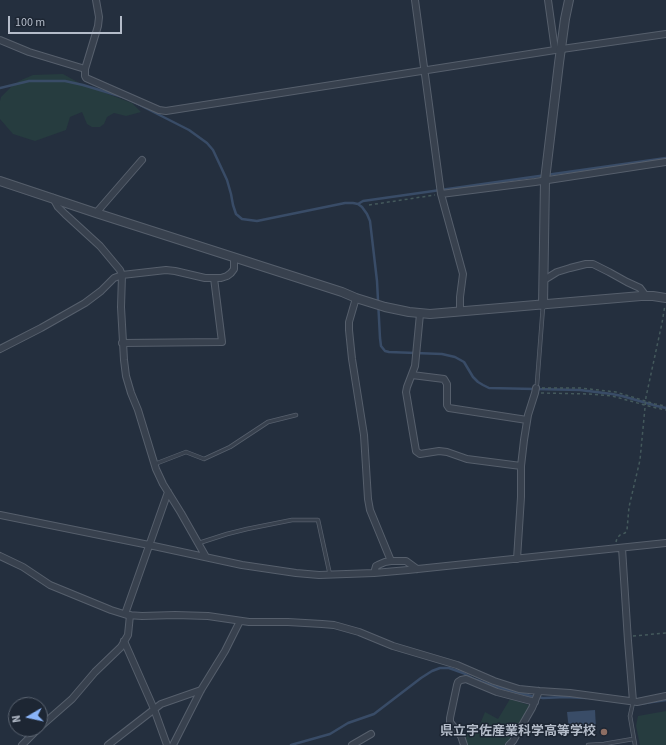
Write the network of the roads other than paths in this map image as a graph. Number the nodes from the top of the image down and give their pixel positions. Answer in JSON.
{"nodes":[{"id":1,"x":96,"y":0,"type":"edge"},
{"id":2,"x":415,"y":0,"type":"edge"},
{"id":3,"x":548,"y":0,"type":"edge"},
{"id":4,"x":569,"y":0,"type":"edge"},
{"id":5,"x":666,"y":34,"type":"edge"},
{"id":6,"x":0,"y":40,"type":"edge"},
{"id":7,"x":558,"y":50,"type":"junction"},
{"id":8,"x":85,"y":69,"type":"junction"},
{"id":9,"x":424,"y":71,"type":"junction"},
{"id":10,"x":142,"y":160,"type":"dead end"},
{"id":11,"x":666,"y":162,"type":"edge"},
{"id":12,"x":545,"y":180,"type":"junction"},
{"id":13,"x":0,"y":181,"type":"edge"},
{"id":14,"x":441,"y":194,"type":"junction"},
{"id":15,"x":53,"y":198,"type":"junction"},
{"id":16,"x":96,"y":213,"type":"junction"},
{"id":17,"x":234,"y":257,"type":"junction"},
{"id":18,"x":122,"y":275,"type":"junction"},
{"id":19,"x":214,"y":278,"type":"junction"},
{"id":20,"x":544,"y":280,"type":"junction"},
{"id":21,"x":646,"y":296,"type":"junction"},
{"id":22,"x":356,"y":298,"type":"junction"},
{"id":23,"x":666,"y":298,"type":"edge"},
{"id":24,"x":543,"y":305,"type":"junction"},
{"id":25,"x":460,"y":312,"type":"junction"},
{"id":26,"x":420,"y":314,"type":"junction"},
{"id":27,"x":122,"y":343,"type":"junction"},
{"id":28,"x":0,"y":349,"type":"edge"},
{"id":29,"x":412,"y":376,"type":"junction"},
{"id":30,"x":536,"y":388,"type":"joint"},
{"id":31,"x":296,"y":414,"type":"dead end"},
{"id":32,"x":527,"y":420,"type":"junction"},
{"id":33,"x":155,"y":464,"type":"junction"},
{"id":34,"x":521,"y":466,"type":"junction"},
{"id":35,"x":168,"y":492,"type":"junction"},
{"id":36,"x":0,"y":515,"type":"edge"},
{"id":37,"x":199,"y":543,"type":"junction"},
{"id":38,"x":666,"y":543,"type":"edge"},
{"id":39,"x":149,"y":545,"type":"junction"},
{"id":40,"x":619,"y":548,"type":"junction"},
{"id":41,"x":0,"y":556,"type":"edge"},
{"id":42,"x":206,"y":557,"type":"junction"},
{"id":43,"x":517,"y":559,"type":"junction"},
{"id":44,"x":391,"y":561,"type":"junction"},
{"id":45,"x":417,"y":569,"type":"junction"},
{"id":46,"x":374,"y":573,"type":"junction"},
{"id":47,"x":330,"y":575,"type":"junction"},
{"id":48,"x":127,"y":614,"type":"junction"},
{"id":49,"x":240,"y":621,"type":"junction"},
{"id":50,"x":124,"y":641,"type":"junction"},
{"id":51,"x":201,"y":690,"type":"junction"},
{"id":52,"x":539,"y":691,"type":"junction"},
{"id":53,"x":666,"y":696,"type":"edge"},
{"id":54,"x":633,"y":701,"type":"junction"},
{"id":55,"x":535,"y":702,"type":"junction"},
{"id":56,"x":154,"y":709,"type":"junction"},
{"id":57,"x":48,"y":720,"type":"edge"},
{"id":58,"x":371,"y":734,"type":"dead end"},
{"id":59,"x":30,"y":737,"type":"edge"},
{"id":60,"x":633,"y":739,"type":"junction"},
{"id":61,"x":22,"y":745,"type":"edge"},
{"id":62,"x":108,"y":745,"type":"edge"},
{"id":63,"x":167,"y":745,"type":"edge"},
{"id":64,"x":173,"y":745,"type":"edge"},
{"id":65,"x":352,"y":745,"type":"edge"},
{"id":66,"x":464,"y":745,"type":"edge"},
{"id":67,"x":509,"y":745,"type":"edge"},
{"id":68,"x":588,"y":745,"type":"edge"},
{"id":69,"x":634,"y":745,"type":"edge"}],
"edges":[{"from":1,"to":8,"type":"street"},
{"from":2,"to":9,"type":"street"},
{"from":3,"to":7,"type":"street"},
{"from":4,"to":7,"type":"street"},
{"from":5,"to":7,"type":"street"},
{"from":6,"to":8,"type":"street"},
{"from":7,"to":9,"type":"street"},
{"from":7,"to":12,"type":"street"},
{"from":8,"to":9,"type":"street"},
{"from":9,"to":14,"type":"street"},
{"from":10,"to":16,"type":"street"},
{"from":11,"to":12,"type":"street"},
{"from":12,"to":14,"type":"street"},
{"from":12,"to":20,"type":"street"},
{"from":13,"to":15,"type":"street"},
{"from":14,"to":25,"type":"street"},
{"from":15,"to":16,"type":"street"},
{"from":15,"to":18,"type":"street"},
{"from":16,"to":17,"type":"street"},
{"from":17,"to":19,"type":"street"},
{"from":17,"to":22,"type":"street"},
{"from":18,"to":19,"type":"street"},
{"from":18,"to":27,"type":"street"},
{"from":18,"to":28,"type":"street"},
{"from":19,"to":27,"type":"street"},
{"from":20,"to":21,"type":"street"},
{"from":20,"to":24,"type":"street"},
{"from":21,"to":23,"type":"street"},
{"from":21,"to":24,"type":"street"},
{"from":22,"to":26,"type":"street"},
{"from":22,"to":44,"type":"street"},
{"from":24,"to":25,"type":"street"},
{"from":24,"to":30,"type":"lane"},
{"from":25,"to":26,"type":"street"},
{"from":26,"to":29,"type":"street"},
{"from":27,"to":33,"type":"street"},
{"from":29,"to":32,"type":"street"},
{"from":29,"to":34,"type":"street"},
{"from":30,"to":32,"type":"street"},
{"from":31,"to":33,"type":"lane"},
{"from":32,"to":34,"type":"street"},
{"from":33,"to":35,"type":"street"},
{"from":34,"to":43,"type":"street"},
{"from":35,"to":37,"type":"street"},
{"from":35,"to":39,"type":"street"},
{"from":36,"to":39,"type":"street"},
{"from":37,"to":42,"type":"street"},
{"from":37,"to":47,"type":"lane"},
{"from":38,"to":40,"type":"street"},
{"from":39,"to":42,"type":"street"},
{"from":39,"to":48,"type":"street"},
{"from":40,"to":43,"type":"street"},
{"from":40,"to":54,"type":"street"},
{"from":41,"to":48,"type":"street"},
{"from":42,"to":47,"type":"street"},
{"from":43,"to":45,"type":"street"},
{"from":44,"to":45,"type":"street"},
{"from":44,"to":46,"type":"street"},
{"from":45,"to":46,"type":"street"},
{"from":46,"to":47,"type":"street"},
{"from":48,"to":49,"type":"street"},
{"from":48,"to":50,"type":"street"},
{"from":49,"to":51,"type":"street"},
{"from":49,"to":52,"type":"street"},
{"from":50,"to":56,"type":"street"},
{"from":50,"to":57,"type":"street"},
{"from":51,"to":56,"type":"street"},
{"from":51,"to":64,"type":"street"},
{"from":52,"to":54,"type":"street"},
{"from":52,"to":55,"type":"street"},
{"from":53,"to":54,"type":"street"},
{"from":54,"to":60,"type":"lane"},
{"from":55,"to":66,"type":"street"},
{"from":55,"to":67,"type":"street"},
{"from":56,"to":62,"type":"street"},
{"from":56,"to":63,"type":"street"},
{"from":58,"to":65,"type":"street"},
{"from":59,"to":61,"type":"street"},
{"from":60,"to":68,"type":"lane"},
{"from":60,"to":69,"type":"lane"}]}
